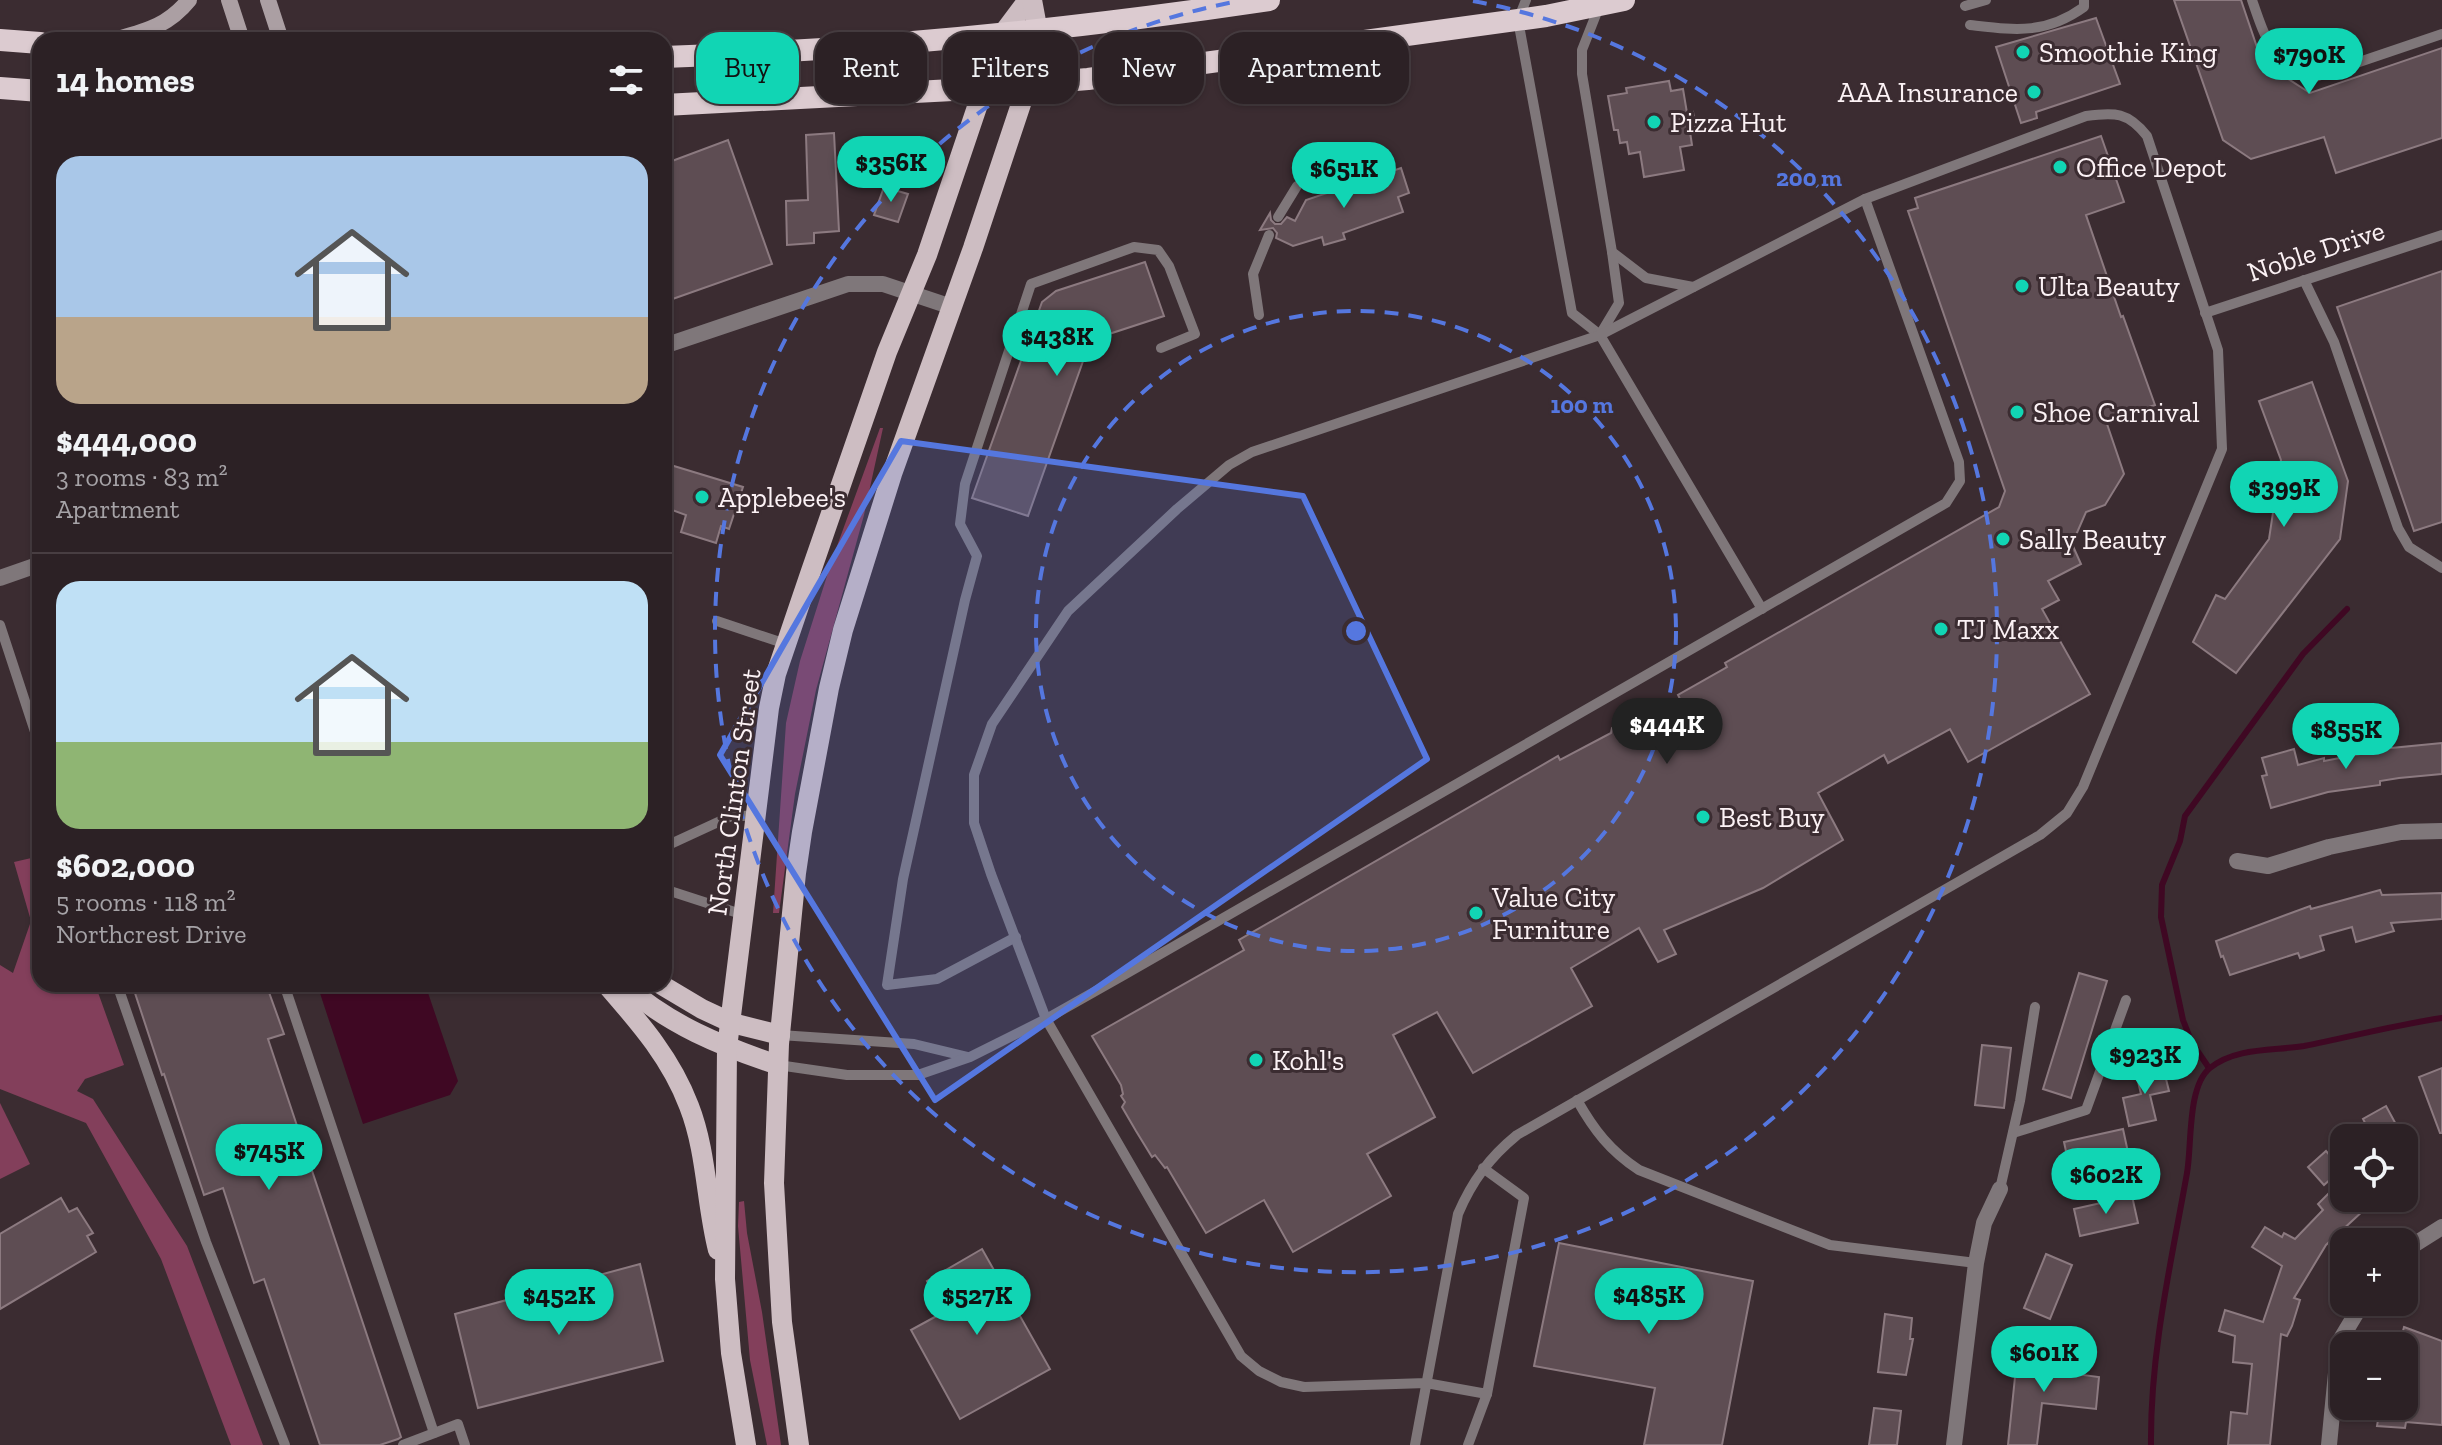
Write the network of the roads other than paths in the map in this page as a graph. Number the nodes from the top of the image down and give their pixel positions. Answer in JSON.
{"nodes":[{"id":1,"x":189,"y":0,"type":"edge"},
{"id":2,"x":229,"y":0,"type":"edge"},
{"id":3,"x":268,"y":0,"type":"edge"},
{"id":4,"x":1030,"y":0,"type":"edge"},
{"id":5,"x":1264,"y":0,"type":"edge"},
{"id":6,"x":1624,"y":0,"type":"edge"},
{"id":7,"x":1986,"y":0,"type":"edge"},
{"id":8,"x":2084,"y":0,"type":"edge"},
{"id":9,"x":2252,"y":0,"type":"edge"},
{"id":10,"x":1600,"y":5,"type":"junction"},
{"id":11,"x":1965,"y":6,"type":"dead end"},
{"id":12,"x":1522,"y":10,"type":"edge"},
{"id":13,"x":1970,"y":25,"type":"dead end"},
{"id":14,"x":142,"y":32,"type":"edge"},
{"id":15,"x":239,"y":32,"type":"edge"},
{"id":16,"x":278,"y":32,"type":"edge"},
{"id":17,"x":1004,"y":32,"type":"edge"},
{"id":18,"x":1038,"y":32,"type":"joint"},
{"id":19,"x":2442,"y":34,"type":"edge"},
{"id":20,"x":0,"y":40,"type":"edge"},
{"id":21,"x":943,"y":41,"type":"edge"},
{"id":22,"x":32,"y":42,"type":"edge"},
{"id":23,"x":672,"y":57,"type":"edge"},
{"id":24,"x":1078,"y":80,"type":"edge"},
{"id":25,"x":0,"y":88,"type":"edge"},
{"id":26,"x":32,"y":90,"type":"edge"},
{"id":27,"x":943,"y":90,"type":"edge"},
{"id":28,"x":978,"y":104,"type":"edge"},
{"id":29,"x":1021,"y":104,"type":"edge"},
{"id":30,"x":672,"y":105,"type":"edge"},
{"id":31,"x":1297,"y":186,"type":"dead end"},
{"id":32,"x":1865,"y":199,"type":"junction"},
{"id":33,"x":1278,"y":217,"type":"dead end"},
{"id":34,"x":1269,"y":235,"type":"dead end"},
{"id":35,"x":2442,"y":235,"type":"edge"},
{"id":36,"x":1612,"y":252,"type":"junction"},
{"id":37,"x":2304,"y":280,"type":"junction"},
{"id":38,"x":1693,"y":287,"type":"junction"},
{"id":39,"x":913,"y":294,"type":"junction"},
{"id":40,"x":952,"y":307,"type":"junction"},
{"id":41,"x":2205,"y":313,"type":"junction"},
{"id":42,"x":1259,"y":315,"type":"dead end"},
{"id":43,"x":1600,"y":335,"type":"junction"},
{"id":44,"x":672,"y":343,"type":"edge"},
{"id":45,"x":1161,"y":348,"type":"dead end"},
{"id":46,"x":32,"y":567,"type":"edge"},
{"id":47,"x":2442,"y":568,"type":"edge"},
{"id":48,"x":0,"y":578,"type":"edge"},
{"id":49,"x":1762,"y":609,"type":"junction"},
{"id":50,"x":717,"y":621,"type":"dead end"},
{"id":51,"x":0,"y":625,"type":"edge"},
{"id":52,"x":786,"y":644,"type":"junction"},
{"id":53,"x":32,"y":723,"type":"edge"},
{"id":54,"x":756,"y":815,"type":"junction"},
{"id":55,"x":2442,"y":831,"type":"edge"},
{"id":56,"x":672,"y":843,"type":"edge"},
{"id":57,"x":2237,"y":861,"type":"dead end"},
{"id":58,"x":672,"y":891,"type":"edge"},
{"id":59,"x":744,"y":915,"type":"junction"},
{"id":60,"x":1016,"y":937,"type":"junction"},
{"id":61,"x":672,"y":991,"type":"edge"},
{"id":62,"x":120,"y":992,"type":"edge"},
{"id":63,"x":287,"y":992,"type":"edge"},
{"id":64,"x":613,"y":992,"type":"edge"},
{"id":65,"x":632,"y":992,"type":"edge"},
{"id":66,"x":2126,"y":1000,"type":"dead end"},
{"id":67,"x":2035,"y":1007,"type":"dead end"},
{"id":68,"x":1046,"y":1019,"type":"junction"},
{"id":69,"x":732,"y":1023,"type":"junction"},
{"id":70,"x":780,"y":1035,"type":"junction"},
{"id":71,"x":727,"y":1048,"type":"junction"},
{"id":72,"x":970,"y":1057,"type":"junction"},
{"id":73,"x":778,"y":1065,"type":"junction"},
{"id":74,"x":1577,"y":1100,"type":"junction"},
{"id":75,"x":2013,"y":1133,"type":"junction"},
{"id":76,"x":1483,"y":1168,"type":"junction"},
{"id":77,"x":2000,"y":1189,"type":"joint"},
{"id":78,"x":2442,"y":1227,"type":"edge"},
{"id":79,"x":2418,"y":1242,"type":"edge"},
{"id":80,"x":1976,"y":1263,"type":"junction"},
{"id":81,"x":725,"y":1279,"type":"junction"},
{"id":82,"x":2355,"y":1316,"type":"edge"},
{"id":83,"x":1426,"y":1383,"type":"junction"},
{"id":84,"x":1487,"y":1394,"type":"junction"},
{"id":85,"x":434,"y":1433,"type":"junction"},
{"id":86,"x":285,"y":1445,"type":"edge"},
{"id":87,"x":403,"y":1445,"type":"edge"},
{"id":88,"x":465,"y":1445,"type":"edge"},
{"id":89,"x":746,"y":1445,"type":"edge"},
{"id":90,"x":799,"y":1445,"type":"edge"},
{"id":91,"x":1415,"y":1445,"type":"edge"},
{"id":92,"x":1468,"y":1445,"type":"edge"},
{"id":93,"x":1954,"y":1445,"type":"edge"},
{"id":94,"x":2329,"y":1445,"type":"edge"}],
"edges":[{"from":1,"to":14,"type":"main road"},
{"from":2,"to":15,"type":"main road"},
{"from":3,"to":16,"type":"main road"},
{"from":4,"to":17,"type":"main road","name":"North Clinton Street"},
{"from":4,"to":18,"type":"main road","name":"North Clinton Street"},
{"from":5,"to":18,"type":"highway"},
{"from":6,"to":10,"type":"highway"},
{"from":7,"to":11,"type":"lane"},
{"from":8,"to":13,"type":"lane"},
{"from":9,"to":19,"type":"lane"},
{"from":10,"to":12,"type":"highway"},
{"from":10,"to":36,"type":"lane"},
{"from":12,"to":24,"type":"highway"},
{"from":12,"to":43,"type":"lane"},
{"from":20,"to":22,"type":"highway"},
{"from":21,"to":23,"type":"highway"},
{"from":25,"to":26,"type":"highway"},
{"from":27,"to":30,"type":"highway"},
{"from":28,"to":39,"type":"main road","name":"North Clinton Street"},
{"from":29,"to":40,"type":"main road","name":"North Clinton Street"},
{"from":31,"to":33,"type":"lane"},
{"from":32,"to":38,"type":"lane"},
{"from":32,"to":41,"type":"lane"},
{"from":32,"to":49,"type":"lane"},
{"from":34,"to":42,"type":"lane"},
{"from":35,"to":37,"type":"lane","name":"Noble Drive"},
{"from":36,"to":38,"type":"lane"},
{"from":36,"to":43,"type":"lane"},
{"from":37,"to":41,"type":"lane","name":"Noble Drive"},
{"from":37,"to":47,"type":"lane"},
{"from":38,"to":43,"type":"lane"},
{"from":39,"to":40,"type":"street"},
{"from":39,"to":44,"type":"street"},
{"from":39,"to":52,"type":"main road","name":"North Clinton Street"},
{"from":40,"to":70,"type":"main road","name":"North Clinton Street"},
{"from":41,"to":74,"type":"lane"},
{"from":43,"to":49,"type":"lane"},
{"from":43,"to":60,"type":"lane"},
{"from":45,"to":60,"type":"lane"},
{"from":46,"to":48,"type":"street"},
{"from":49,"to":68,"type":"lane"},
{"from":50,"to":52,"type":"lane"},
{"from":51,"to":53,"type":"lane"},
{"from":52,"to":54,"type":"main road","name":"North Clinton Street"},
{"from":54,"to":56,"type":"lane"},
{"from":54,"to":59,"type":"main road","name":"North Clinton Street"},
{"from":55,"to":57,"type":"street"},
{"from":58,"to":59,"type":"lane"},
{"from":59,"to":69,"type":"main road","name":"North Clinton Street"},
{"from":60,"to":68,"type":"lane"},
{"from":61,"to":69,"type":"main road"},
{"from":62,"to":86,"type":"lane"},
{"from":63,"to":85,"type":"lane"},
{"from":64,"to":81,"type":"main road"},
{"from":65,"to":71,"type":"main road"},
{"from":66,"to":75,"type":"lane"},
{"from":67,"to":75,"type":"lane"},
{"from":68,"to":72,"type":"lane"},
{"from":68,"to":83,"type":"lane"},
{"from":69,"to":70,"type":"main road"},
{"from":69,"to":71,"type":"main road","name":"North Clinton Street"},
{"from":70,"to":72,"type":"lane"},
{"from":70,"to":73,"type":"main road","name":"North Clinton Street"},
{"from":71,"to":73,"type":"main road"},
{"from":71,"to":81,"type":"main road","name":"North Clinton Street"},
{"from":72,"to":73,"type":"lane"},
{"from":73,"to":90,"type":"main road","name":"North Clinton Street"},
{"from":74,"to":76,"type":"lane"},
{"from":74,"to":80,"type":"lane"},
{"from":75,"to":77,"type":"lane"},
{"from":76,"to":83,"type":"lane"},
{"from":76,"to":84,"type":"lane"},
{"from":77,"to":80,"type":"street"},
{"from":78,"to":79,"type":"street"},
{"from":80,"to":93,"type":"street"},
{"from":81,"to":89,"type":"main road","name":"North Clinton Street"},
{"from":82,"to":94,"type":"street"},
{"from":83,"to":84,"type":"lane"},
{"from":83,"to":91,"type":"lane"},
{"from":84,"to":92,"type":"lane"},
{"from":85,"to":87,"type":"lane"},
{"from":85,"to":88,"type":"lane"}]}
